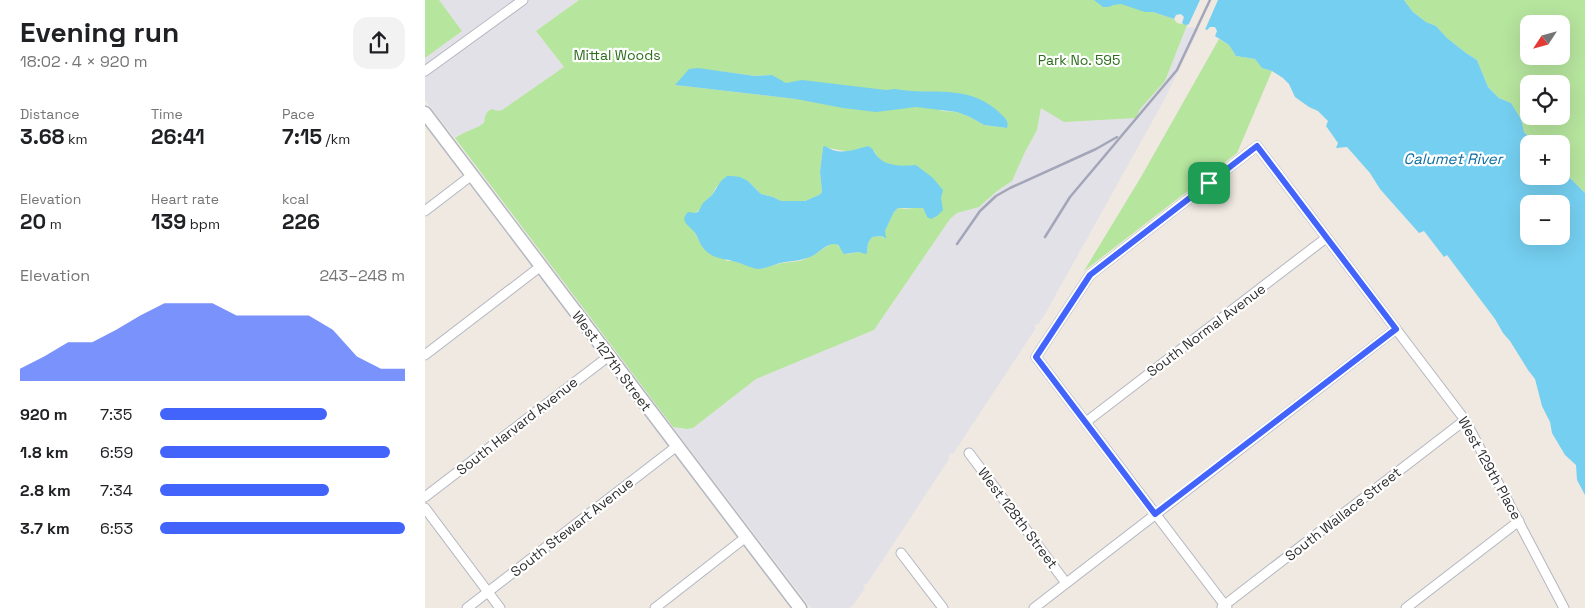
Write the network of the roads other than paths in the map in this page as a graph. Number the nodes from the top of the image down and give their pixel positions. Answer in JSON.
{"nodes":[{"id":1,"x":523,"y":0,"type":"edge"},
{"id":2,"x":425,"y":71,"type":"edge"},
{"id":3,"x":425,"y":113,"type":"edge"},
{"id":4,"x":472,"y":175,"type":"junction"},
{"id":5,"x":425,"y":211,"type":"edge"},
{"id":6,"x":1327,"y":238,"type":"junction"},
{"id":7,"x":541,"y":266,"type":"junction"},
{"id":8,"x":1396,"y":329,"type":"junction"},
{"id":9,"x":425,"y":355,"type":"edge"},
{"id":10,"x":609,"y":356,"type":"junction"},
{"id":11,"x":1465,"y":420,"type":"junction"},
{"id":12,"x":1086,"y":422,"type":"junction"},
{"id":13,"x":677,"y":446,"type":"junction"},
{"id":14,"x":969,"y":453,"type":"dead end"},
{"id":15,"x":425,"y":497,"type":"edge"},
{"id":16,"x":425,"y":508,"type":"edge"},
{"id":17,"x":1155,"y":514,"type":"junction"},
{"id":18,"x":1519,"y":522,"type":"junction"},
{"id":19,"x":746,"y":537,"type":"junction"},
{"id":20,"x":901,"y":553,"type":"dead end"},
{"id":21,"x":1066,"y":583,"type":"junction"},
{"id":22,"x":488,"y":592,"type":"junction"},
{"id":23,"x":1224,"y":607,"type":"edge"},
{"id":24,"x":467,"y":608,"type":"edge"},
{"id":25,"x":500,"y":608,"type":"edge"},
{"id":26,"x":655,"y":608,"type":"edge"},
{"id":27,"x":800,"y":608,"type":"edge"},
{"id":28,"x":943,"y":608,"type":"edge"},
{"id":29,"x":1034,"y":608,"type":"edge"},
{"id":30,"x":1406,"y":608,"type":"edge"},
{"id":31,"x":1564,"y":608,"type":"edge"}],
"edges":[{"from":1,"to":2,"type":"street"},
{"from":3,"to":4,"type":"main road","name":"West 127th Street"},
{"from":4,"to":5,"type":"street"},
{"from":4,"to":7,"type":"main road","name":"West 127th Street"},
{"from":6,"to":8,"type":"street","name":"West 129th Place"},
{"from":6,"to":12,"type":"street","name":"South Normal Avenue"},
{"from":6,"to":12,"type":"street","name":"West 129th Place"},
{"from":7,"to":9,"type":"street"},
{"from":7,"to":10,"type":"main road","name":"West 127th Street"},
{"from":8,"to":11,"type":"street","name":"West 129th Place"},
{"from":8,"to":17,"type":"street"},
{"from":10,"to":13,"type":"main road","name":"West 127th Street"},
{"from":10,"to":15,"type":"street","name":"South Harvard Avenue"},
{"from":11,"to":18,"type":"street","name":"West 129th Place"},
{"from":11,"to":23,"type":"street","name":"South Wallace Street"},
{"from":12,"to":17,"type":"street"},
{"from":13,"to":19,"type":"main road","name":"West 127th Street"},
{"from":13,"to":22,"type":"street","name":"South Stewart Avenue"},
{"from":14,"to":21,"type":"street","name":"West 128th Street"},
{"from":16,"to":22,"type":"street"},
{"from":17,"to":21,"type":"street"},
{"from":17,"to":23,"type":"street"},
{"from":18,"to":30,"type":"street"},
{"from":18,"to":31,"type":"street","name":"West 129th Place"},
{"from":19,"to":26,"type":"street"},
{"from":19,"to":27,"type":"main road","name":"West 127th Street"},
{"from":20,"to":28,"type":"street"},
{"from":21,"to":29,"type":"street"},
{"from":22,"to":24,"type":"street","name":"South Stewart Avenue"},
{"from":22,"to":25,"type":"street"}]}
